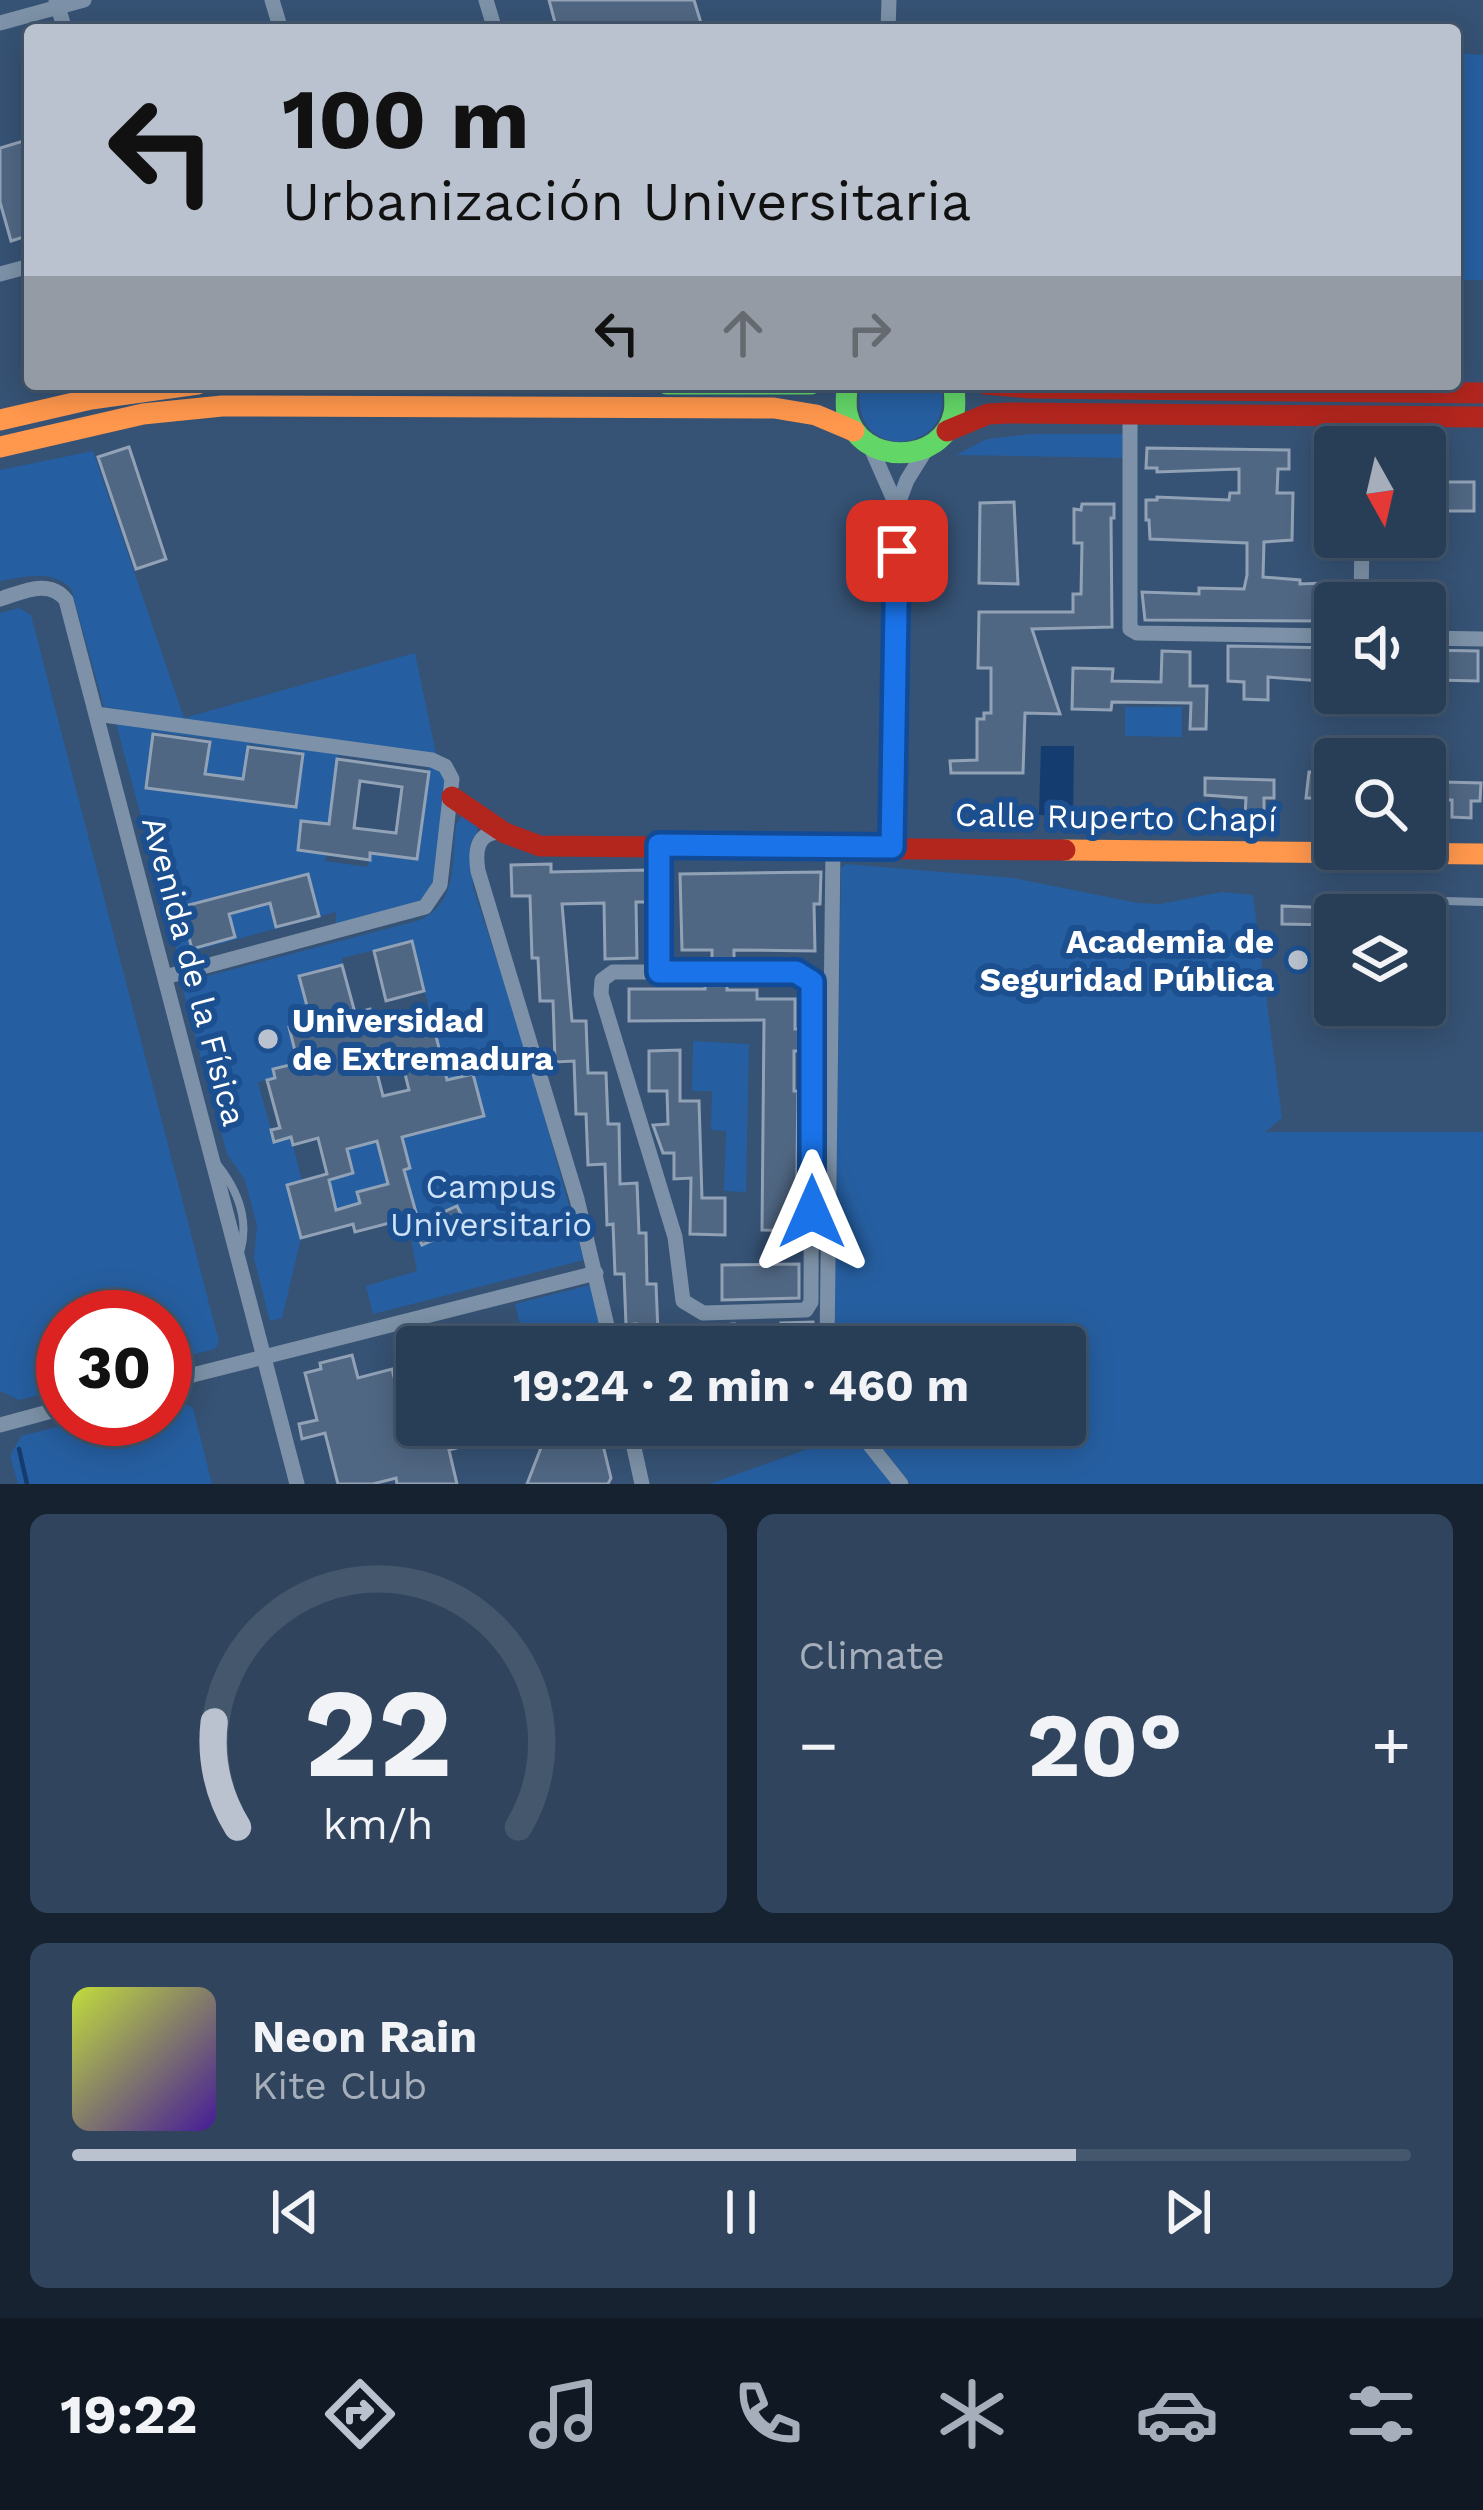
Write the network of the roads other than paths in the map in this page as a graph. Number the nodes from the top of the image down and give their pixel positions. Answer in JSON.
{"nodes":[{"id":1,"x":85,"y":0,"type":"edge"},
{"id":2,"x":57,"y":3,"type":"edge"},
{"id":3,"x":0,"y":23,"type":"edge"},
{"id":4,"x":155,"y":390,"type":"edge"},
{"id":5,"x":847,"y":390,"type":"edge"},
{"id":6,"x":954,"y":390,"type":"edge"},
{"id":7,"x":1211,"y":390,"type":"edge"},
{"id":8,"x":1483,"y":393,"type":"edge"},
{"id":9,"x":1130,"y":414,"type":"junction"},
{"id":10,"x":1364,"y":416,"type":"junction"},
{"id":11,"x":1483,"y":417,"type":"edge"},
{"id":12,"x":0,"y":420,"type":"edge"},
{"id":13,"x":1364,"y":426,"type":"edge"},
{"id":14,"x":947,"y":431,"type":"junction"},
{"id":15,"x":862,"y":438,"type":"junction"},
{"id":16,"x":0,"y":447,"type":"edge"},
{"id":17,"x":928,"y":448,"type":"junction"},
{"id":18,"x":897,"y":508,"type":"junction"},
{"id":19,"x":0,"y":599,"type":"edge"},
{"id":20,"x":1314,"y":636,"type":"edge"},
{"id":21,"x":1446,"y":638,"type":"edge"},
{"id":22,"x":1483,"y":639,"type":"edge"},
{"id":23,"x":96,"y":714,"type":"junction"},
{"id":24,"x":452,"y":797,"type":"junction"},
{"id":25,"x":499,"y":832,"type":"junction"},
{"id":26,"x":659,"y":845,"type":"junction"},
{"id":27,"x":832,"y":847,"type":"junction"},
{"id":28,"x":892,"y":847,"type":"junction"},
{"id":29,"x":1483,"y":854,"type":"edge"},
{"id":30,"x":1446,"y":901,"type":"edge"},
{"id":31,"x":1483,"y":902,"type":"edge"},
{"id":32,"x":659,"y":972,"type":"junction"},
{"id":33,"x":165,"y":976,"type":"junction"},
{"id":34,"x":596,"y":1273,"type":"junction"},
{"id":35,"x":607,"y":1326,"type":"edge"},
{"id":36,"x":827,"y":1326,"type":"edge"},
{"id":37,"x":264,"y":1356,"type":"junction"},
{"id":38,"x":192,"y":1375,"type":"edge"},
{"id":39,"x":36,"y":1415,"type":"edge"},
{"id":40,"x":0,"y":1425,"type":"edge"},
{"id":41,"x":634,"y":1446,"type":"edge"},
{"id":42,"x":870,"y":1446,"type":"edge"},
{"id":43,"x":297,"y":1484,"type":"edge"},
{"id":44,"x":642,"y":1484,"type":"edge"},
{"id":45,"x":901,"y":1484,"type":"edge"}],
"edges":[{"from":1,"to":2,"type":"street"},
{"from":2,"to":3,"type":"street"},
{"from":4,"to":12,"type":"main road"},
{"from":5,"to":15,"type":"main road"},
{"from":6,"to":14,"type":"main road"},
{"from":7,"to":8,"type":"main road"},
{"from":9,"to":10,"type":"main road"},
{"from":9,"to":14,"type":"main road"},
{"from":9,"to":20,"type":"street"},
{"from":10,"to":11,"type":"main road"},
{"from":10,"to":13,"type":"street"},
{"from":14,"to":17,"type":"main road"},
{"from":15,"to":16,"type":"main road"},
{"from":15,"to":17,"type":"main road"},
{"from":15,"to":18,"type":"street"},
{"from":17,"to":18,"type":"street"},
{"from":18,"to":28,"type":"street"},
{"from":19,"to":23,"type":"street","name":"Avenida de la Física"},
{"from":21,"to":22,"type":"street"},
{"from":23,"to":24,"type":"street"},
{"from":23,"to":33,"type":"street","name":"Avenida de la Física"},
{"from":24,"to":25,"type":"main road"},
{"from":24,"to":33,"type":"street"},
{"from":25,"to":26,"type":"main road","name":"Calle Ruperto Chapí"},
{"from":25,"to":34,"type":"street"},
{"from":26,"to":27,"type":"main road","name":"Calle Ruperto Chapí"},
{"from":26,"to":32,"type":"street"},
{"from":27,"to":28,"type":"main road","name":"Calle Ruperto Chapí"},
{"from":27,"to":36,"type":"street"},
{"from":28,"to":29,"type":"main road","name":"Calle Ruperto Chapí"},
{"from":30,"to":31,"type":"lane"},
{"from":32,"to":32,"type":"street"},
{"from":33,"to":37,"type":"street","name":"Avenida de la Física"},
{"from":34,"to":35,"type":"street"},
{"from":34,"to":37,"type":"street"},
{"from":37,"to":38,"type":"street"},
{"from":37,"to":43,"type":"street","name":"Avenida de la Física"},
{"from":39,"to":40,"type":"street"},
{"from":41,"to":44,"type":"street"},
{"from":42,"to":45,"type":"street"}]}
